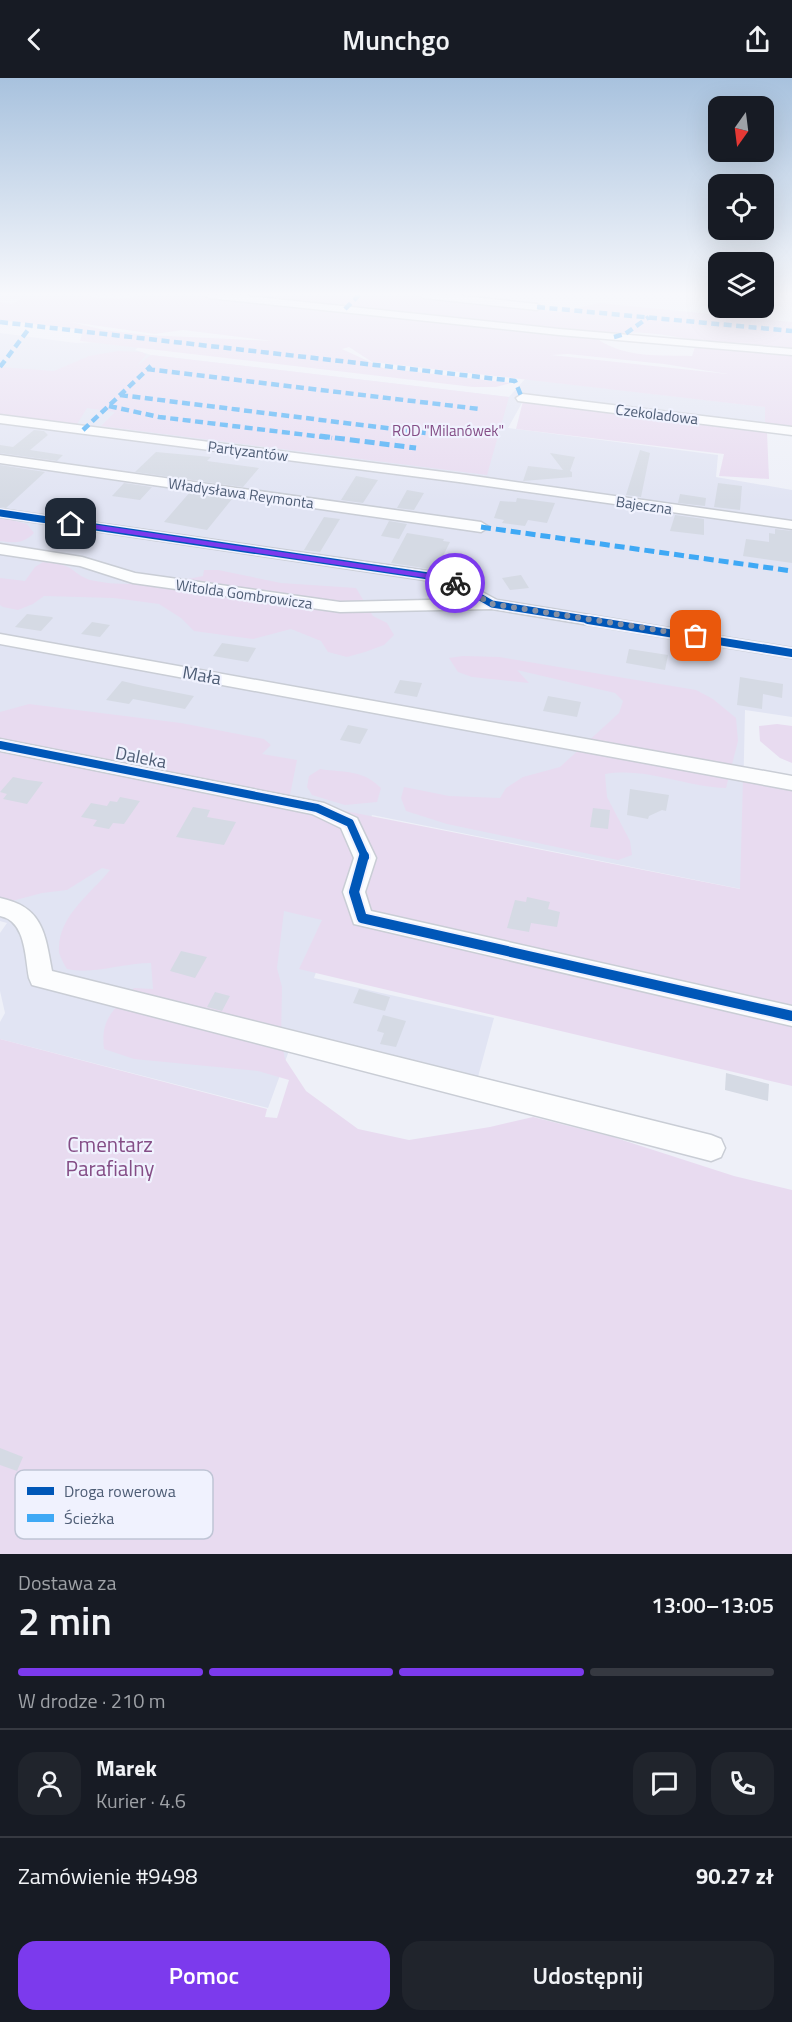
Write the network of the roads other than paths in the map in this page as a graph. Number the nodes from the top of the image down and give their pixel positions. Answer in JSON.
{"nodes":[{"id":1,"x":522,"y":398,"type":"dead end"},
{"id":2,"x":0,"y":419,"type":"edge"},
{"id":3,"x":792,"y":431,"type":"edge"},
{"id":4,"x":0,"y":459,"type":"edge"},
{"id":5,"x":495,"y":485,"type":"joint"},
{"id":6,"x":0,"y":513,"type":"edge"},
{"id":7,"x":792,"y":525,"type":"edge"},
{"id":8,"x":482,"y":527,"type":"dead end"},
{"id":9,"x":0,"y":549,"type":"edge"},
{"id":10,"x":492,"y":604,"type":"junction"},
{"id":11,"x":0,"y":639,"type":"edge"},
{"id":12,"x":792,"y":652,"type":"edge"},
{"id":13,"x":0,"y":745,"type":"edge"},
{"id":14,"x":792,"y":783,"type":"edge"},
{"id":15,"x":7,"y":909,"type":"edge"},
{"id":16,"x":792,"y":1016,"type":"edge"},
{"id":17,"x":711,"y":1148,"type":"dead end"}],
"edges":[{"from":1,"to":3,"type":"street","name":"Czekoladowa"},
{"from":2,"to":5,"type":"street","name":"Partyzantów"},
{"from":4,"to":8,"type":"street","name":"Władysława Reymonta"},
{"from":5,"to":7,"type":"street","name":"Bajeczna"},
{"from":6,"to":10,"type":"street"},
{"from":9,"to":10,"type":"street","name":"Witolda Gombrowicza"},
{"from":10,"to":12,"type":"street"},
{"from":11,"to":14,"type":"street","name":"Mała"},
{"from":13,"to":16,"type":"street","name":"Daleka"},
{"from":15,"to":17,"type":"street"}]}
